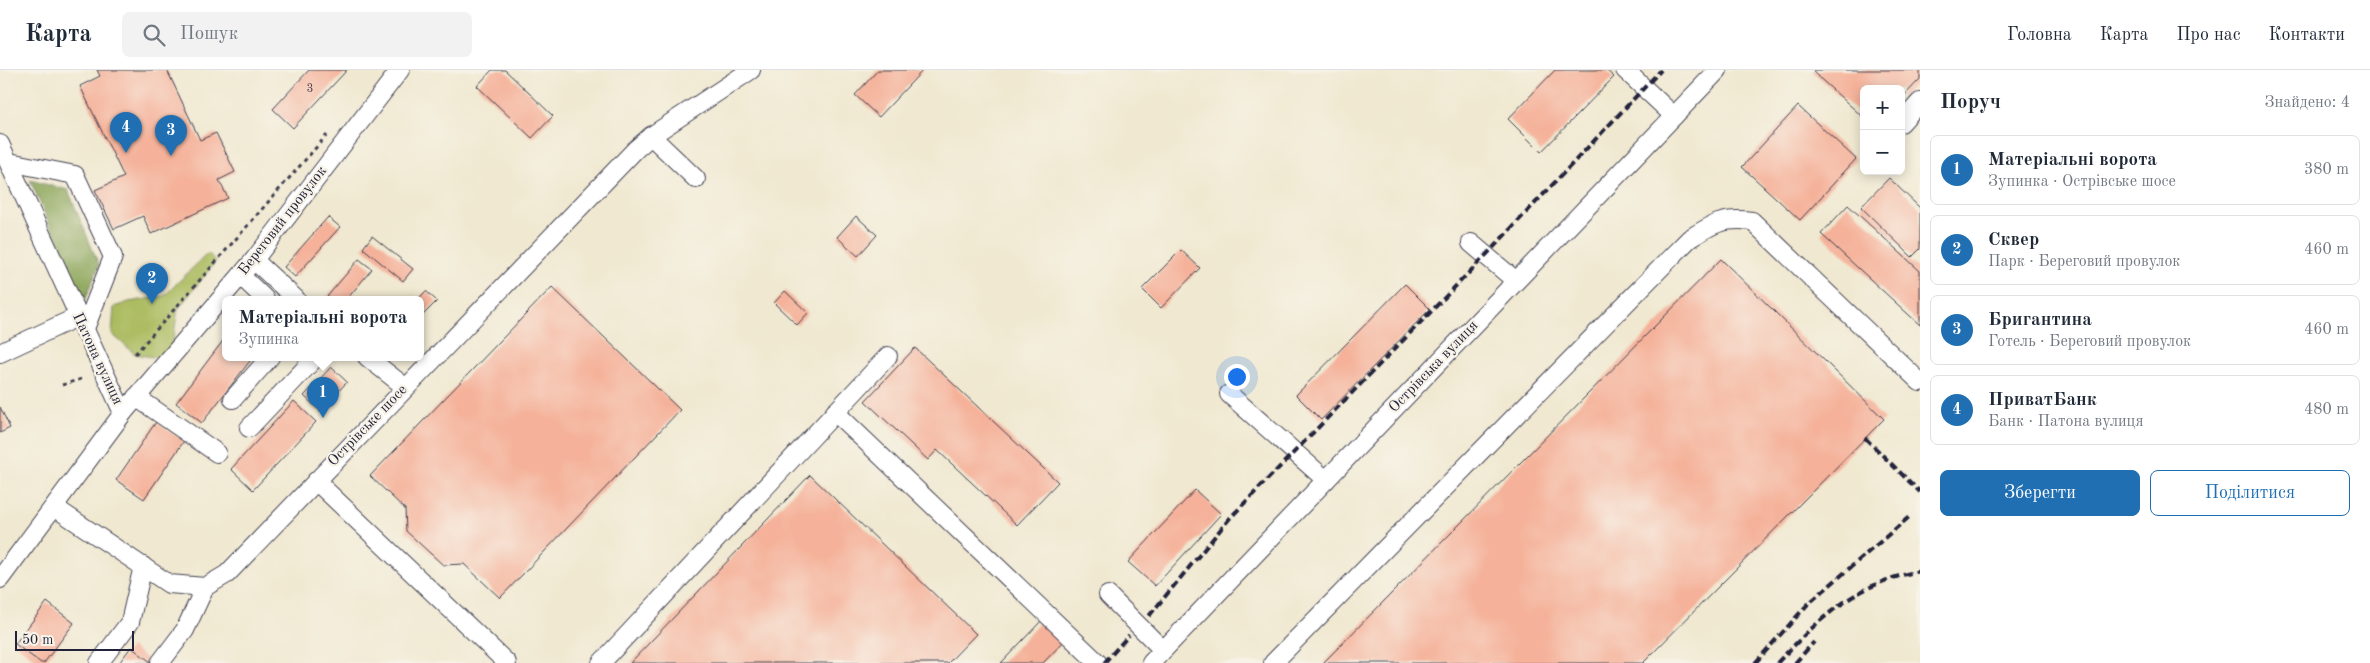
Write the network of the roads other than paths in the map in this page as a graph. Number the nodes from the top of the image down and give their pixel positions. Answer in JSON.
{"nodes":[{"id":1,"x":400,"y":70,"type":"edge"},
{"id":2,"x":751,"y":70,"type":"edge"},
{"id":3,"x":1625,"y":70,"type":"edge"},
{"id":4,"x":1718,"y":70,"type":"edge"},
{"id":5,"x":1920,"y":102,"type":"edge"},
{"id":6,"x":1674,"y":116,"type":"junction"},
{"id":7,"x":1905,"y":118,"type":"edge"},
{"id":8,"x":651,"y":136,"type":"junction"},
{"id":9,"x":0,"y":144,"type":"edge"},
{"id":10,"x":9,"y":162,"type":"junction"},
{"id":11,"x":696,"y":179,"type":"dead end"},
{"id":12,"x":1471,"y":243,"type":"dead end"},
{"id":13,"x":254,"y":260,"type":"junction"},
{"id":14,"x":241,"y":276,"type":"junction"},
{"id":15,"x":1516,"y":281,"type":"junction"},
{"id":16,"x":224,"y":296,"type":"edge"},
{"id":17,"x":262,"y":296,"type":"edge"},
{"id":18,"x":293,"y":296,"type":"edge"},
{"id":19,"x":222,"y":298,"type":"edge"},
{"id":20,"x":81,"y":324,"type":"junction"},
{"id":21,"x":0,"y":353,"type":"edge"},
{"id":22,"x":888,"y":356,"type":"dead end"},
{"id":23,"x":266,"y":361,"type":"edge"},
{"id":24,"x":312,"y":361,"type":"edge"},
{"id":25,"x":372,"y":361,"type":"edge"},
{"id":26,"x":1920,"y":382,"type":"edge"},
{"id":27,"x":405,"y":387,"type":"junction"},
{"id":28,"x":1229,"y":394,"type":"dead end"},
{"id":29,"x":136,"y":397,"type":"junction"},
{"id":30,"x":233,"y":399,"type":"dead end"},
{"id":31,"x":835,"y":412,"type":"junction"},
{"id":32,"x":123,"y":413,"type":"junction"},
{"id":33,"x":249,"y":428,"type":"dead end"},
{"id":34,"x":217,"y":453,"type":"dead end"},
{"id":35,"x":1326,"y":480,"type":"junction"},
{"id":36,"x":316,"y":481,"type":"junction"},
{"id":37,"x":54,"y":507,"type":"junction"},
{"id":38,"x":143,"y":566,"type":"junction"},
{"id":39,"x":0,"y":579,"type":"edge"},
{"id":40,"x":205,"y":587,"type":"junction"},
{"id":41,"x":1108,"y":595,"type":"dead end"},
{"id":42,"x":1163,"y":650,"type":"junction"},
{"id":43,"x":99,"y":663,"type":"edge"},
{"id":44,"x":160,"y":663,"type":"edge"},
{"id":45,"x":507,"y":663,"type":"edge"},
{"id":46,"x":601,"y":663,"type":"edge"},
{"id":47,"x":1098,"y":663,"type":"edge"},
{"id":48,"x":1150,"y":663,"type":"edge"},
{"id":49,"x":1272,"y":663,"type":"edge"}],
"edges":[{"from":1,"to":13,"type":"street","name":"Береговий провулок"},
{"from":2,"to":8,"type":"street","name":"Острівське шосе"},
{"from":3,"to":6,"type":"street"},
{"from":4,"to":6,"type":"street","name":"Острівська вулиця"},
{"from":5,"to":7,"type":"street"},
{"from":6,"to":15,"type":"street","name":"Острівська вулиця"},
{"from":8,"to":11,"type":"street"},
{"from":8,"to":27,"type":"street","name":"Острівське шосе"},
{"from":9,"to":10,"type":"street","name":"Патона вулиця"},
{"from":10,"to":20,"type":"street","name":"Патона вулиця"},
{"from":10,"to":20,"type":"street"},
{"from":12,"to":15,"type":"street"},
{"from":13,"to":14,"type":"street","name":"Береговий провулок"},
{"from":13,"to":18,"type":"street"},
{"from":14,"to":16,"type":"street","name":"Береговий провулок"},
{"from":14,"to":17,"type":"street"},
{"from":15,"to":35,"type":"street","name":"Острівська вулиця"},
{"from":19,"to":29,"type":"street","name":"Береговий провулок"},
{"from":20,"to":21,"type":"street"},
{"from":20,"to":32,"type":"street","name":"Патона вулиця"},
{"from":22,"to":31,"type":"street"},
{"from":23,"to":30,"type":"street"},
{"from":24,"to":33,"type":"street"},
{"from":25,"to":27,"type":"street"},
{"from":26,"to":49,"type":"street"},
{"from":27,"to":36,"type":"street","name":"Острівське шосе"},
{"from":28,"to":35,"type":"street"},
{"from":29,"to":32,"type":"street","name":"Береговий провулок"},
{"from":29,"to":34,"type":"street"},
{"from":31,"to":46,"type":"street"},
{"from":31,"to":47,"type":"street"},
{"from":32,"to":37,"type":"street","name":"Патона вулиця"},
{"from":35,"to":42,"type":"street","name":"Острівська вулиця"},
{"from":36,"to":40,"type":"street","name":"Острівське шосе"},
{"from":36,"to":45,"type":"street"},
{"from":37,"to":38,"type":"street"},
{"from":37,"to":39,"type":"street","name":"Патона вулиця"},
{"from":38,"to":40,"type":"street"},
{"from":38,"to":43,"type":"street"},
{"from":40,"to":44,"type":"street"},
{"from":41,"to":42,"type":"street"},
{"from":42,"to":48,"type":"street","name":"Острівська вулиця"}]}
